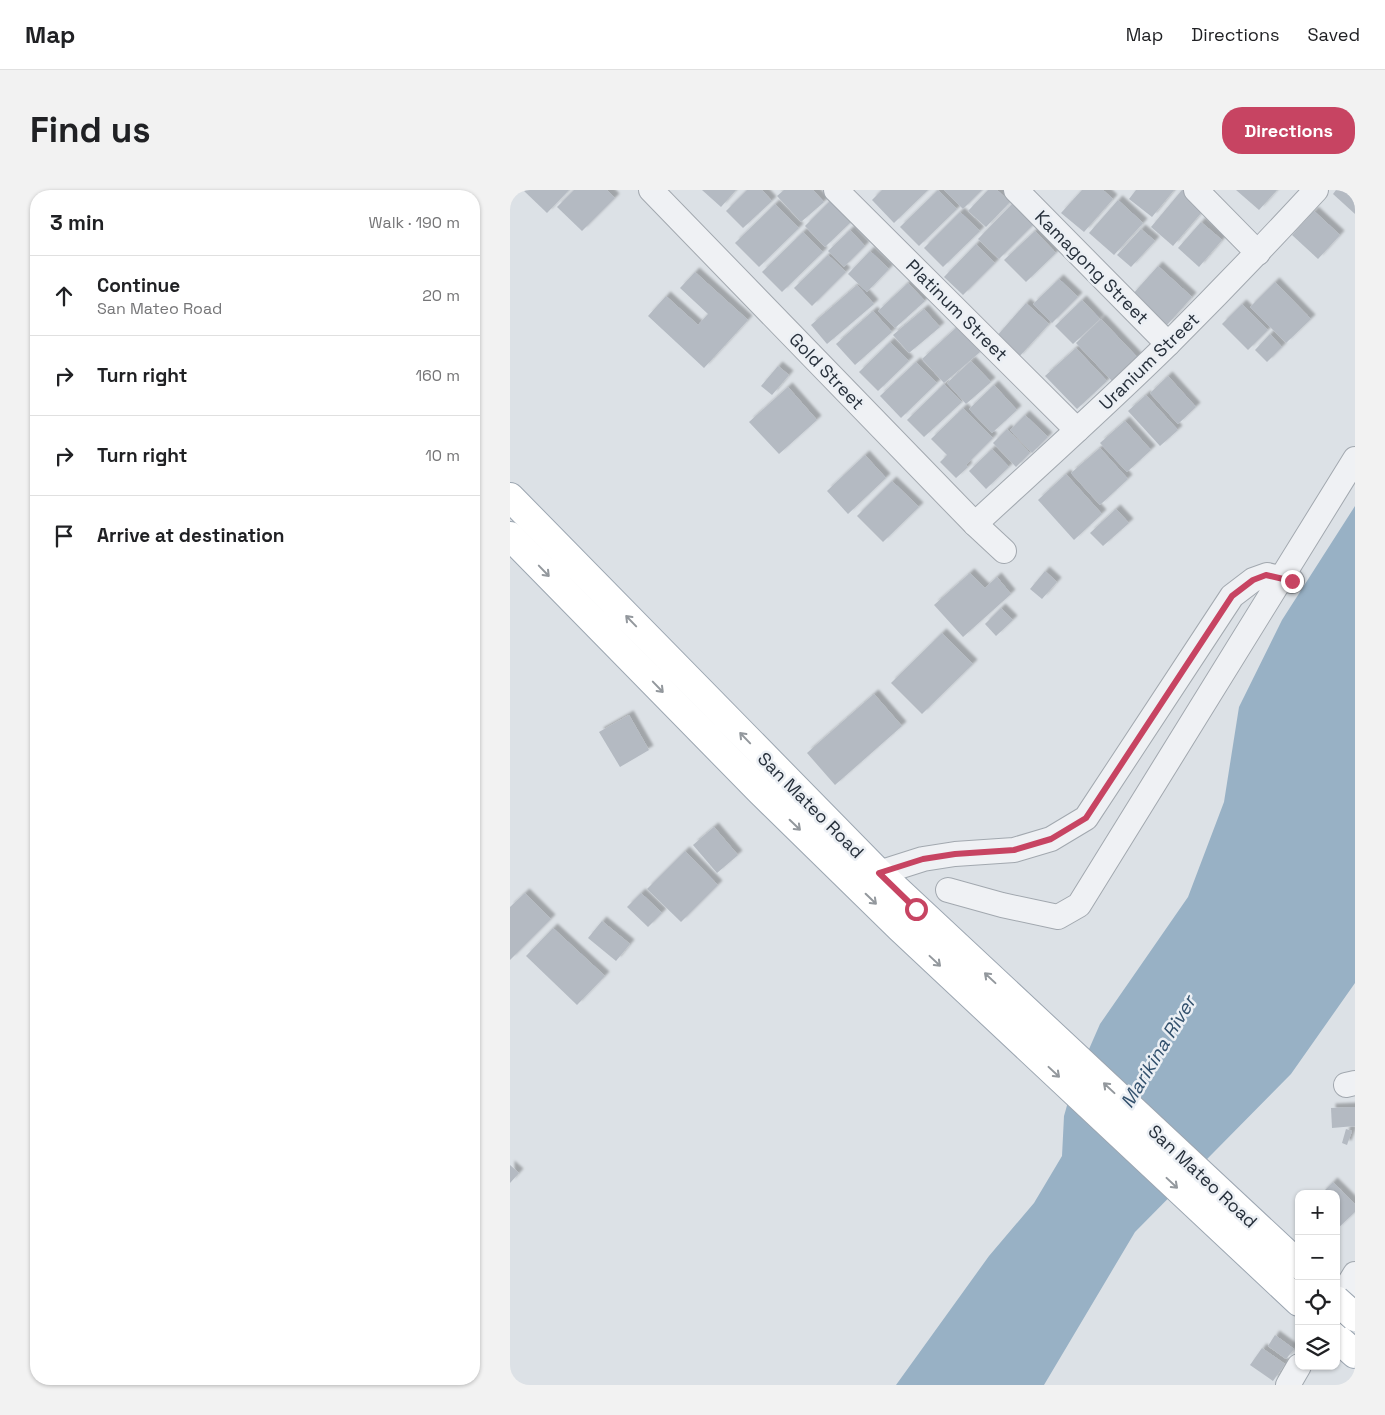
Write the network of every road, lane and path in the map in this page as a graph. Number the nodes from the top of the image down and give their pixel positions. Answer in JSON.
{"nodes":[{"id":1,"x":651,"y":190,"type":"edge"},
{"id":2,"x":836,"y":190,"type":"edge"},
{"id":3,"x":1016,"y":190,"type":"edge"},
{"id":4,"x":1196,"y":190,"type":"edge"},
{"id":5,"x":1316,"y":190,"type":"edge"},
{"id":6,"x":1258,"y":253,"type":"junction"},
{"id":7,"x":1168,"y":344,"type":"junction"},
{"id":8,"x":1077,"y":430,"type":"junction"},
{"id":9,"x":1355,"y":459,"type":"edge"},
{"id":10,"x":510,"y":497,"type":"edge"},
{"id":11,"x":975,"y":524,"type":"junction"},
{"id":12,"x":510,"y":536,"type":"edge"},
{"id":13,"x":1004,"y":551,"type":"dead end"},
{"id":14,"x":1286,"y":580,"type":"junction"},
{"id":15,"x":770,"y":782,"type":"junction"},
{"id":16,"x":850,"y":862,"type":"junction"},
{"id":17,"x":879,"y":873,"type":"junction"},
{"id":18,"x":948,"y":890,"type":"dead end"},
{"id":19,"x":908,"y":918,"type":"junction"},
{"id":20,"x":1295,"y":1261,"type":"edge"},
{"id":21,"x":1355,"y":1274,"type":"edge"},
{"id":22,"x":1295,"y":1298,"type":"edge"},
{"id":23,"x":1340,"y":1298,"type":"edge"},
{"id":24,"x":1340,"y":1304,"type":"edge"},
{"id":25,"x":1355,"y":1317,"type":"edge"},
{"id":26,"x":1340,"y":1341,"type":"edge"},
{"id":27,"x":1355,"y":1354,"type":"edge"},
{"id":28,"x":1297,"y":1370,"type":"edge"},
{"id":29,"x":1288,"y":1385,"type":"edge"}],
"edges":[{"from":1,"to":11,"type":"street","name":"Gold Street"},
{"from":2,"to":8,"type":"street","name":"Platinum Street"},
{"from":3,"to":7,"type":"street","name":"Kamagong Street"},
{"from":4,"to":6,"type":"street"},
{"from":5,"to":6,"type":"street","name":"Uranium Street"},
{"from":6,"to":7,"type":"street","name":"Uranium Street"},
{"from":7,"to":8,"type":"street","name":"Uranium Street"},
{"from":8,"to":11,"type":"street","name":"Uranium Street"},
{"from":9,"to":14,"type":"street"},
{"from":15,"to":10,"type":"main road","name":"San Mateo Road","one_way":true},
{"from":11,"to":13,"type":"street","name":"Gold Street"},
{"from":12,"to":15,"type":"main road","name":"San Mateo Road","one_way":true},
{"from":14,"to":17,"type":"street"},
{"from":14,"to":18,"type":"street"},
{"from":15,"to":16,"type":"main road","name":"San Mateo Road"},
{"from":16,"to":17,"type":"main road","name":"San Mateo Road"},
{"from":16,"to":19,"type":"main road","name":"San Mateo Road","one_way":true},
{"from":17,"to":19,"type":"main road","name":"San Mateo Road"},
{"from":20,"to":19,"type":"main road","name":"San Mateo Road","one_way":true},
{"from":19,"to":22,"type":"main road","name":"San Mateo Road","one_way":true},
{"from":21,"to":23,"type":"street"},
{"from":24,"to":25,"type":"main road","bridge":true},
{"from":26,"to":27,"type":"main road"},
{"from":28,"to":29,"type":"street"}]}
